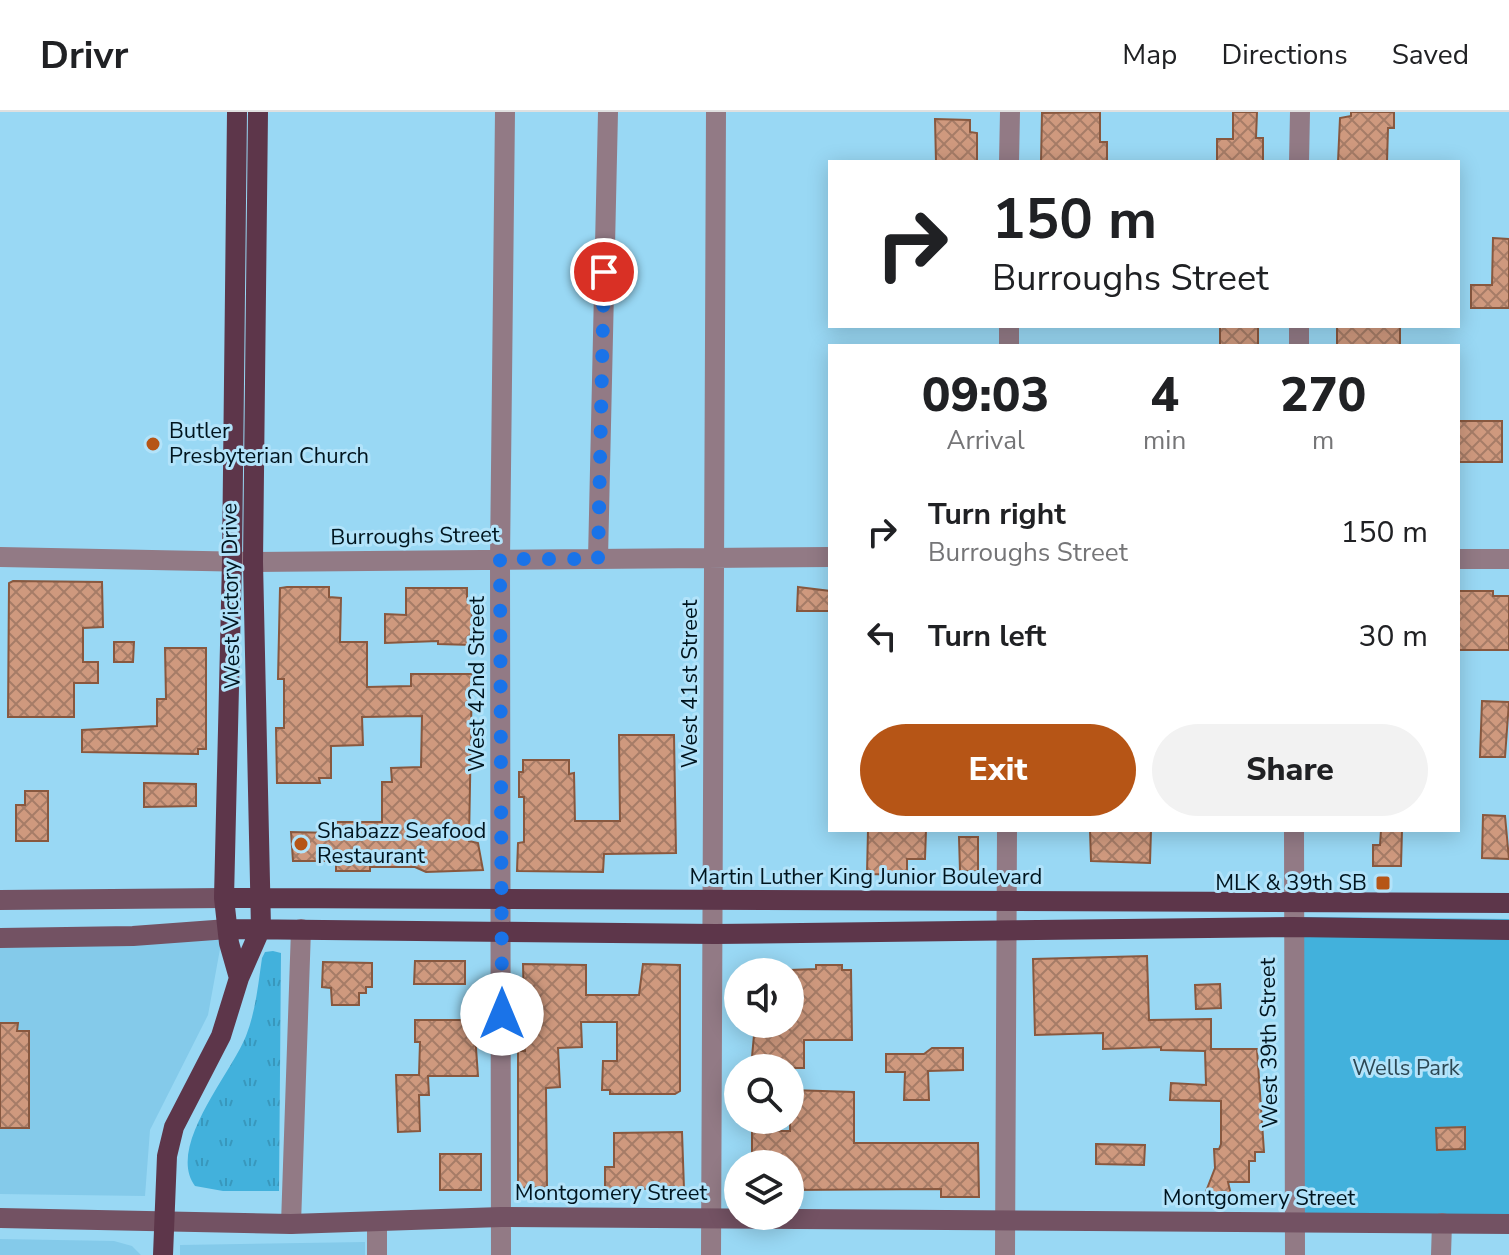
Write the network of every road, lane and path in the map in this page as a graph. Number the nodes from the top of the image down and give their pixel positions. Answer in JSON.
{"nodes":[{"id":1,"x":237,"y":112,"type":"edge"},
{"id":2,"x":258,"y":112,"type":"edge"},
{"id":3,"x":505,"y":112,"type":"edge"},
{"id":4,"x":608,"y":112,"type":"edge"},
{"id":5,"x":716,"y":112,"type":"edge"},
{"id":6,"x":1010,"y":112,"type":"edge"},
{"id":7,"x":1300,"y":112,"type":"edge"},
{"id":8,"x":1009,"y":160,"type":"edge"},
{"id":9,"x":1299,"y":160,"type":"edge"},
{"id":10,"x":0,"y":557,"type":"edge"},
{"id":11,"x":828,"y":557,"type":"edge"},
{"id":12,"x":500,"y":559,"type":"junction"},
{"id":13,"x":598,"y":559,"type":"junction"},
{"id":14,"x":714,"y":559,"type":"junction"},
{"id":15,"x":1460,"y":559,"type":"edge"},
{"id":16,"x":1509,"y":559,"type":"edge"},
{"id":17,"x":243,"y":561,"type":"junction"},
{"id":18,"x":1007,"y":832,"type":"edge"},
{"id":19,"x":1294,"y":832,"type":"edge"},
{"id":20,"x":224,"y":898,"type":"junction"},
{"id":21,"x":260,"y":899,"type":"junction"},
{"id":22,"x":0,"y":900,"type":"edge"},
{"id":23,"x":1292,"y":900,"type":"junction"},
{"id":24,"x":503,"y":901,"type":"junction"},
{"id":25,"x":714,"y":901,"type":"junction"},
{"id":26,"x":1007,"y":901,"type":"junction"},
{"id":27,"x":1509,"y":903,"type":"edge"},
{"id":28,"x":1292,"y":927,"type":"junction"},
{"id":29,"x":261,"y":928,"type":"junction"},
{"id":30,"x":228,"y":929,"type":"junction"},
{"id":31,"x":301,"y":929,"type":"junction"},
{"id":32,"x":1509,"y":930,"type":"edge"},
{"id":33,"x":1007,"y":932,"type":"junction"},
{"id":34,"x":502,"y":934,"type":"junction"},
{"id":35,"x":715,"y":934,"type":"junction"},
{"id":36,"x":0,"y":938,"type":"edge"},
{"id":37,"x":239,"y":978,"type":"junction"},
{"id":38,"x":501,"y":1217,"type":"junction"},
{"id":39,"x":0,"y":1218,"type":"edge"},
{"id":40,"x":712,"y":1218,"type":"junction"},
{"id":41,"x":163,"y":1220,"type":"junction"},
{"id":42,"x":1005,"y":1220,"type":"junction"},
{"id":43,"x":377,"y":1222,"type":"junction"},
{"id":44,"x":1295,"y":1222,"type":"junction"},
{"id":45,"x":1442,"y":1223,"type":"junction"},
{"id":46,"x":291,"y":1224,"type":"junction"},
{"id":47,"x":1509,"y":1224,"type":"edge"},
{"id":48,"x":163,"y":1255,"type":"edge"},
{"id":49,"x":377,"y":1255,"type":"edge"},
{"id":50,"x":501,"y":1255,"type":"edge"},
{"id":51,"x":711,"y":1255,"type":"edge"},
{"id":52,"x":1005,"y":1255,"type":"edge"},
{"id":53,"x":1295,"y":1255,"type":"edge"},
{"id":54,"x":1441,"y":1255,"type":"edge"}],
"edges":[{"from":1,"to":17,"type":"main road","name":"West Victory Drive"},
{"from":2,"to":17,"type":"main road","name":"West Victory Drive"},
{"from":3,"to":12,"type":"street","name":"West 42nd Street"},
{"from":4,"to":13,"type":"street"},
{"from":5,"to":14,"type":"street","name":"West 41st Street"},
{"from":6,"to":8,"type":"street"},
{"from":7,"to":9,"type":"street"},
{"from":10,"to":17,"type":"street","name":"Burroughs Street"},
{"from":11,"to":14,"type":"street","name":"Burroughs Street"},
{"from":12,"to":13,"type":"street","name":"Burroughs Street"},
{"from":12,"to":17,"type":"street","name":"Burroughs Street"},
{"from":12,"to":24,"type":"street","name":"West 42nd Street"},
{"from":13,"to":14,"type":"street","name":"Burroughs Street"},
{"from":14,"to":25,"type":"street","name":"West 41st Street"},
{"from":15,"to":16,"type":"street"},
{"from":17,"to":20,"type":"main road","name":"West Victory Drive"},
{"from":17,"to":21,"type":"main road","name":"West Victory Drive"},
{"from":18,"to":26,"type":"street"},
{"from":19,"to":23,"type":"street","name":"West 39th Street"},
{"from":20,"to":21,"type":"main road","name":"Martin Luther King Junior Boulevard"},
{"from":20,"to":22,"type":"main road"},
{"from":20,"to":30,"type":"main road","name":"West Victory Drive"},
{"from":21,"to":24,"type":"main road","name":"Martin Luther King Junior Boulevard"},
{"from":21,"to":29,"type":"main road","name":"West Victory Drive"},
{"from":23,"to":26,"type":"main road","name":"Martin Luther King Junior Boulevard"},
{"from":23,"to":27,"type":"main road","name":"Martin Luther King Junior Boulevard"},
{"from":23,"to":28,"type":"street","name":"West 39th Street"},
{"from":24,"to":25,"type":"main road","name":"Martin Luther King Junior Boulevard"},
{"from":24,"to":34,"type":"street","name":"West 42nd Street"},
{"from":25,"to":26,"type":"main road","name":"Martin Luther King Junior Boulevard"},
{"from":25,"to":35,"type":"street","name":"West 41st Street"},
{"from":26,"to":33,"type":"street"},
{"from":28,"to":32,"type":"main road"},
{"from":28,"to":33,"type":"main road"},
{"from":28,"to":44,"type":"street","name":"West 39th Street"},
{"from":29,"to":30,"type":"main road"},
{"from":29,"to":31,"type":"main road"},
{"from":29,"to":37,"type":"main road","name":"West Victory Drive"},
{"from":30,"to":36,"type":"main road"},
{"from":30,"to":37,"type":"main road","name":"West Victory Drive"},
{"from":31,"to":34,"type":"main road"},
{"from":31,"to":46,"type":"street"},
{"from":33,"to":35,"type":"main road"},
{"from":33,"to":42,"type":"street"},
{"from":34,"to":35,"type":"main road"},
{"from":34,"to":38,"type":"street","name":"West 42nd Street"},
{"from":35,"to":40,"type":"street","name":"West 41st Street"},
{"from":37,"to":41,"type":"main road","name":"West Victory Drive"},
{"from":38,"to":40,"type":"main road","name":"Montgomery Street"},
{"from":38,"to":43,"type":"main road","name":"Montgomery Street"},
{"from":38,"to":50,"type":"street","name":"West 42nd Street"},
{"from":39,"to":41,"type":"main road","name":"Montgomery Street"},
{"from":40,"to":42,"type":"main road","name":"Montgomery Street"},
{"from":40,"to":51,"type":"street","name":"West 41st Street"},
{"from":41,"to":46,"type":"main road","name":"Montgomery Street"},
{"from":41,"to":48,"type":"main road","name":"West Victory Drive"},
{"from":42,"to":44,"type":"main road","name":"Montgomery Street"},
{"from":42,"to":52,"type":"street"},
{"from":43,"to":46,"type":"main road","name":"Montgomery Street"},
{"from":43,"to":49,"type":"street"},
{"from":44,"to":45,"type":"main road","name":"Montgomery Street"},
{"from":44,"to":53,"type":"street","name":"West 39th Street"},
{"from":45,"to":47,"type":"main road","name":"Montgomery Street"},
{"from":45,"to":54,"type":"street"}]}
